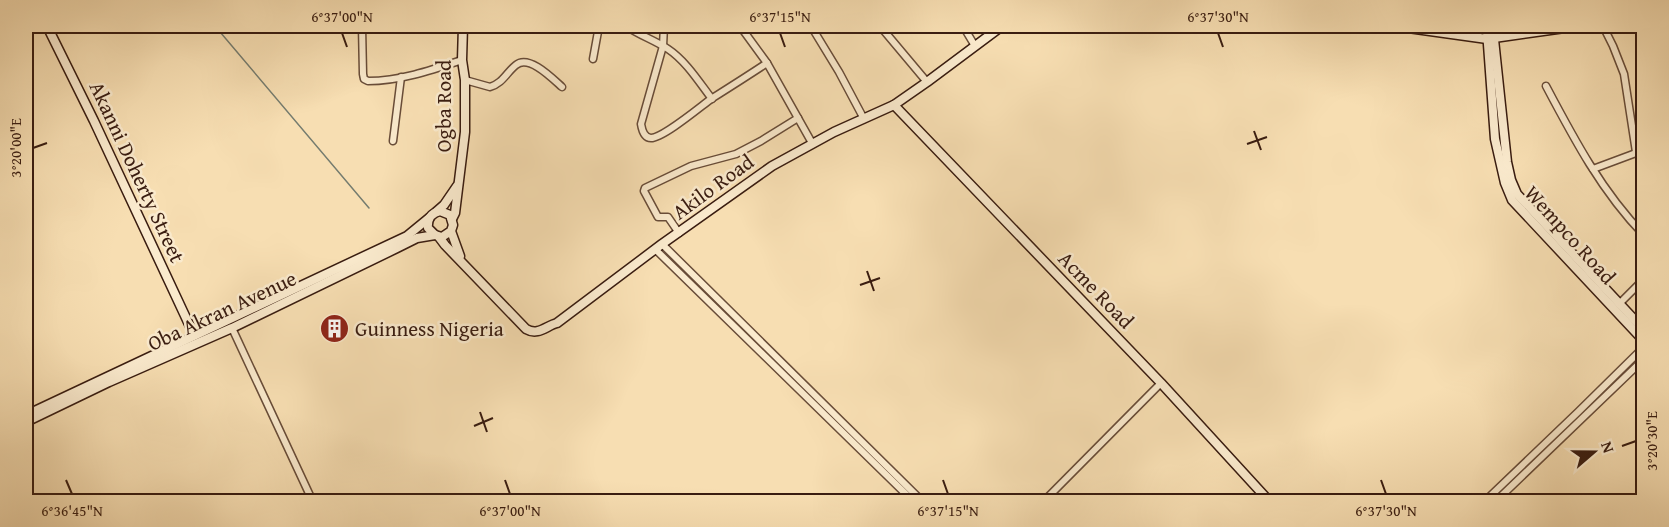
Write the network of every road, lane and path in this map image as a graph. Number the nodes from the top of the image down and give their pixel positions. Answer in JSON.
{"nodes":[{"id":1,"x":47,"y":26,"type":"edge"},
{"id":2,"x":362,"y":26,"type":"edge"},
{"id":3,"x":463,"y":26,"type":"edge"},
{"id":4,"x":599,"y":26,"type":"edge"},
{"id":5,"x":626,"y":26,"type":"edge"},
{"id":6,"x":664,"y":26,"type":"edge"},
{"id":7,"x":740,"y":26,"type":"edge"},
{"id":8,"x":811,"y":26,"type":"edge"},
{"id":9,"x":880,"y":26,"type":"edge"},
{"id":10,"x":1002,"y":26,"type":"edge"},
{"id":11,"x":1394,"y":26,"type":"edge"},
{"id":12,"x":1437,"y":26,"type":"edge"},
{"id":13,"x":1529,"y":26,"type":"edge"},
{"id":14,"x":1579,"y":26,"type":"edge"},
{"id":15,"x":1603,"y":26,"type":"edge"},
{"id":16,"x":965,"y":27,"type":"edge"},
{"id":17,"x":1490,"y":35,"type":"junction"},
{"id":18,"x":663,"y":46,"type":"junction"},
{"id":19,"x":975,"y":46,"type":"junction"},
{"id":20,"x":593,"y":59,"type":"dead end"},
{"id":21,"x":462,"y":60,"type":"junction"},
{"id":22,"x":767,"y":63,"type":"junction"},
{"id":23,"x":401,"y":77,"type":"junction"},
{"id":24,"x":465,"y":80,"type":"junction"},
{"id":25,"x":927,"y":82,"type":"junction"},
{"id":26,"x":1546,"y":86,"type":"dead end"},
{"id":27,"x":562,"y":87,"type":"dead end"},
{"id":28,"x":712,"y":99,"type":"junction"},
{"id":29,"x":894,"y":105,"type":"junction"},
{"id":30,"x":798,"y":118,"type":"junction"},
{"id":31,"x":864,"y":119,"type":"junction"},
{"id":32,"x":393,"y":141,"type":"dead end"},
{"id":33,"x":812,"y":144,"type":"junction"},
{"id":34,"x":1644,"y":150,"type":"edge"},
{"id":35,"x":1636,"y":152,"type":"junction"},
{"id":36,"x":1593,"y":169,"type":"junction"},
{"id":37,"x":458,"y":186,"type":"junction"},
{"id":38,"x":433,"y":215,"type":"junction"},
{"id":39,"x":452,"y":219,"type":"junction"},
{"id":40,"x":451,"y":231,"type":"junction"},
{"id":41,"x":679,"y":233,"type":"junction"},
{"id":42,"x":437,"y":236,"type":"junction"},
{"id":43,"x":1644,"y":236,"type":"edge"},
{"id":44,"x":659,"y":247,"type":"junction"},
{"id":45,"x":464,"y":264,"type":"junction"},
{"id":46,"x":1644,"y":279,"type":"edge"},
{"id":47,"x":1619,"y":304,"type":"junction"},
{"id":48,"x":232,"y":328,"type":"junction"},
{"id":49,"x":1644,"y":330,"type":"edge"},
{"id":50,"x":194,"y":335,"type":"junction"},
{"id":51,"x":1644,"y":341,"type":"edge"},
{"id":52,"x":1644,"y":347,"type":"edge"},
{"id":53,"x":1644,"y":359,"type":"edge"},
{"id":54,"x":1161,"y":383,"type":"junction"},
{"id":55,"x":26,"y":415,"type":"edge"},
{"id":56,"x":26,"y":422,"type":"edge"},
{"id":57,"x":914,"y":499,"type":"edge"},
{"id":58,"x":313,"y":501,"type":"edge"},
{"id":59,"x":923,"y":501,"type":"edge"},
{"id":60,"x":1043,"y":501,"type":"edge"},
{"id":61,"x":1270,"y":501,"type":"edge"},
{"id":62,"x":1484,"y":501,"type":"edge"},
{"id":63,"x":1495,"y":501,"type":"edge"}],
"edges":[{"from":1,"to":50,"type":"street","name":"Akanni Doherty Street"},
{"from":2,"to":23,"type":"street"},
{"from":3,"to":21,"type":"street","name":"Ogba Road"},
{"from":4,"to":20,"type":"street"},
{"from":5,"to":18,"type":"street"},
{"from":6,"to":18,"type":"street"},
{"from":7,"to":22,"type":"street"},
{"from":8,"to":31,"type":"street"},
{"from":9,"to":25,"type":"street"},
{"from":10,"to":19,"type":"street","name":"Akilo Road"},
{"from":11,"to":17,"type":"street"},
{"from":12,"to":17,"type":"street"},
{"from":13,"to":17,"type":"street"},
{"from":14,"to":17,"type":"street"},
{"from":15,"to":35,"type":"street"},
{"from":16,"to":19,"type":"street"},
{"from":17,"to":47,"type":"street","name":"Wempco Road"},
{"from":17,"to":51,"type":"street","name":"Wempco Road"},
{"from":18,"to":28,"type":"street"},
{"from":18,"to":28,"type":"street"},
{"from":19,"to":25,"type":"street","name":"Akilo Road"},
{"from":21,"to":23,"type":"street"},
{"from":21,"to":24,"type":"street","name":"Ogba Road"},
{"from":22,"to":28,"type":"street"},
{"from":22,"to":30,"type":"street"},
{"from":23,"to":32,"type":"street"},
{"from":24,"to":27,"type":"street"},
{"from":24,"to":37,"type":"street","name":"Ogba Road"},
{"from":25,"to":29,"type":"street","name":"Akilo Road"},
{"from":26,"to":36,"type":"street"},
{"from":29,"to":31,"type":"street","name":"Akilo Road"},
{"from":29,"to":54,"type":"street","name":"Acme Road"},
{"from":30,"to":33,"type":"street"},
{"from":30,"to":41,"type":"street"},
{"from":31,"to":33,"type":"street","name":"Akilo Road"},
{"from":33,"to":41,"type":"street","name":"Akilo Road"},
{"from":34,"to":35,"type":"street"},
{"from":35,"to":36,"type":"street"},
{"from":36,"to":43,"type":"street"},
{"from":37,"to":38,"type":"street","name":"Ogba Road"},
{"from":37,"to":39,"type":"street","name":"Ogba Road"},
{"from":38,"to":39,"type":"street"},
{"from":38,"to":42,"type":"street"},
{"from":38,"to":50,"type":"street","name":"Oba Akran Avenue"},
{"from":39,"to":40,"type":"street"},
{"from":40,"to":42,"type":"street"},
{"from":40,"to":45,"type":"street","name":"Akilo Road"},
{"from":41,"to":44,"type":"street","name":"Akilo Road"},
{"from":42,"to":45,"type":"street","name":"Akilo Road"},
{"from":42,"to":48,"type":"street","name":"Oba Akran Avenue"},
{"from":44,"to":45,"type":"street","name":"Akilo Road"},
{"from":44,"to":57,"type":"street"},
{"from":46,"to":47,"type":"street"},
{"from":47,"to":49,"type":"street","name":"Wempco Road"},
{"from":48,"to":56,"type":"street","name":"Oba Akran Avenue"},
{"from":48,"to":58,"type":"street"},
{"from":50,"to":55,"type":"street","name":"Oba Akran Avenue"},
{"from":52,"to":62,"type":"street"},
{"from":53,"to":63,"type":"street"},
{"from":54,"to":60,"type":"street"},
{"from":54,"to":61,"type":"street","name":"Acme Road"},
{"from":57,"to":59,"type":"street"}]}
